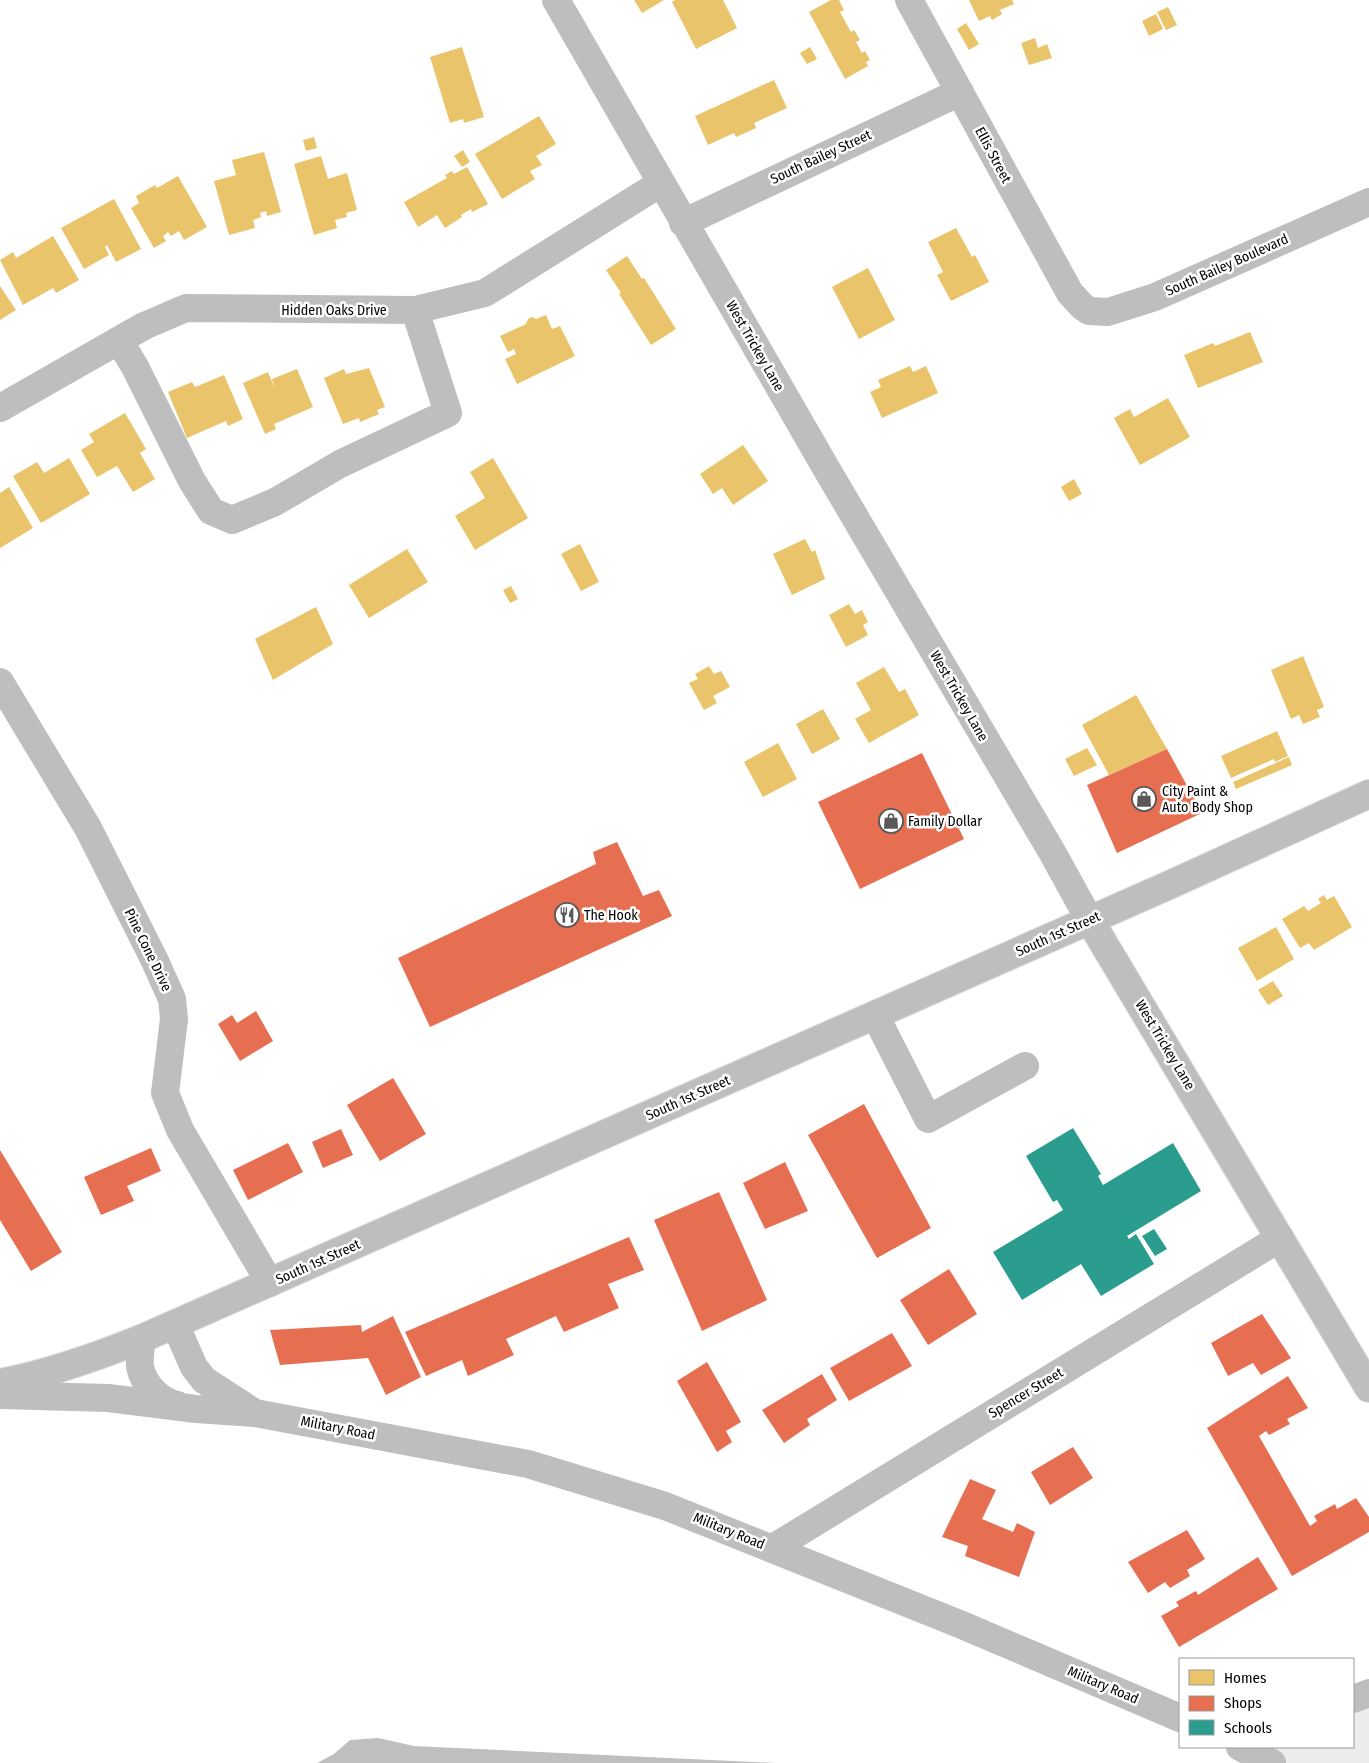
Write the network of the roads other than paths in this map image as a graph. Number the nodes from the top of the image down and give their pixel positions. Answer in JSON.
{"nodes":[{"id":1,"x":556,"y":0,"type":"edge"},
{"id":2,"x":909,"y":0,"type":"edge"},
{"id":3,"x":960,"y":92,"type":"junction"},
{"id":4,"x":661,"y":183,"type":"junction"},
{"id":5,"x":1369,"y":202,"type":"edge"},
{"id":6,"x":683,"y":223,"type":"junction"},
{"id":7,"x":1082,"y":306,"type":"joint"},
{"id":8,"x":415,"y":310,"type":"junction"},
{"id":9,"x":119,"y":340,"type":"junction"},
{"id":10,"x":0,"y":408,"type":"edge"},
{"id":11,"x":0,"y":682,"type":"edge"},
{"id":12,"x":1369,"y":794,"type":"edge"},
{"id":13,"x":1089,"y":920,"type":"junction"},
{"id":14,"x":875,"y":1015,"type":"junction"},
{"id":15,"x":1025,"y":1066,"type":"dead end"},
{"id":16,"x":1280,"y":1238,"type":"junction"},
{"id":17,"x":270,"y":1283,"type":"junction"},
{"id":18,"x":175,"y":1324,"type":"junction"},
{"id":19,"x":141,"y":1339,"type":"junction"},
{"id":20,"x":0,"y":1383,"type":"edge"},
{"id":21,"x":1369,"y":1388,"type":"edge"},
{"id":22,"x":0,"y":1395,"type":"edge"},
{"id":23,"x":196,"y":1409,"type":"junction"},
{"id":24,"x":256,"y":1413,"type":"junction"},
{"id":25,"x":773,"y":1548,"type":"junction"},
{"id":26,"x":1369,"y":1693,"type":"edge"},
{"id":27,"x":1354,"y":1699,"type":"edge"},
{"id":28,"x":1179,"y":1718,"type":"edge"},
{"id":29,"x":1243,"y":1748,"type":"edge"},
{"id":30,"x":1272,"y":1757,"type":"edge"}],
"edges":[{"from":1,"to":4,"type":"street","name":"West Trickey Lane"},
{"from":2,"to":3,"type":"street","name":"Ellis Street"},
{"from":3,"to":6,"type":"street","name":"South Bailey Street"},
{"from":3,"to":7,"type":"street","name":"Ellis Street"},
{"from":4,"to":6,"type":"street","name":"West Trickey Lane"},
{"from":4,"to":8,"type":"street","name":"Hidden Oaks Drive"},
{"from":5,"to":7,"type":"street","name":"South Bailey Boulevard"},
{"from":6,"to":13,"type":"street","name":"West Trickey Lane"},
{"from":8,"to":9,"type":"street","name":"Hidden Oaks Drive"},
{"from":8,"to":9,"type":"street"},
{"from":9,"to":10,"type":"street","name":"Hidden Oaks Drive"},
{"from":11,"to":17,"type":"street","name":"Pine Cone Drive"},
{"from":12,"to":13,"type":"street","name":"South 1st Street"},
{"from":13,"to":14,"type":"street","name":"South 1st Street"},
{"from":13,"to":16,"type":"street","name":"West Trickey Lane"},
{"from":14,"to":15,"type":"street"},
{"from":14,"to":17,"type":"street","name":"South 1st Street"},
{"from":16,"to":21,"type":"street","name":"West Trickey Lane"},
{"from":16,"to":25,"type":"street","name":"Spencer Street"},
{"from":17,"to":18,"type":"street","name":"South 1st Street"},
{"from":18,"to":19,"type":"street","name":"South 1st Street"},
{"from":18,"to":24,"type":"street","name":"Military Road"},
{"from":19,"to":20,"type":"street","name":"South 1st Street"},
{"from":19,"to":23,"type":"street","name":"Military Road"},
{"from":22,"to":23,"type":"street","name":"Military Road"},
{"from":23,"to":24,"type":"street","name":"Military Road"},
{"from":24,"to":25,"type":"street","name":"Military Road"},
{"from":25,"to":28,"type":"street","name":"Military Road"},
{"from":26,"to":27,"type":"street"},
{"from":29,"to":30,"type":"street"}]}
